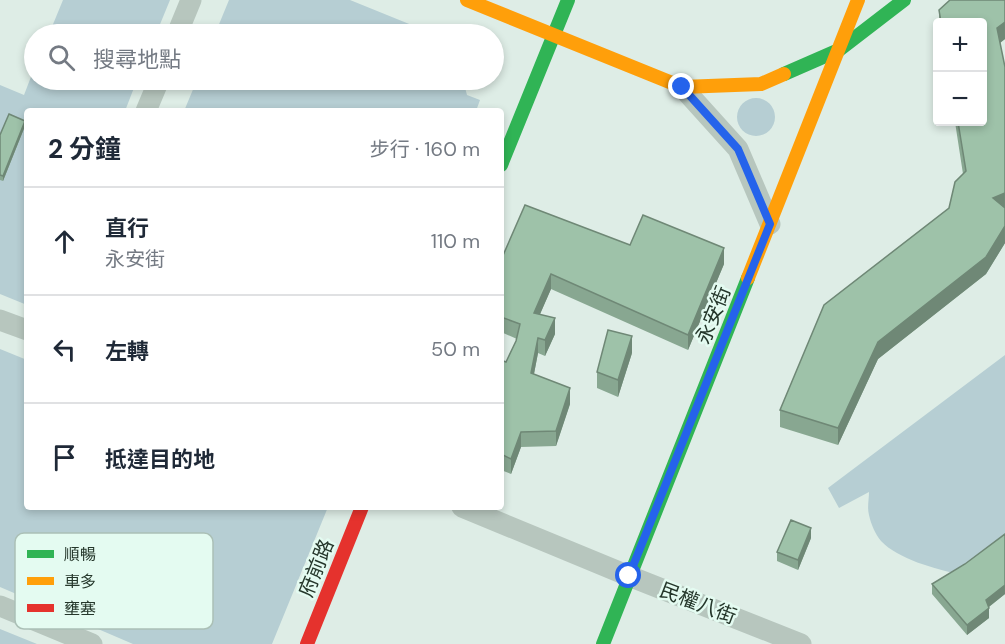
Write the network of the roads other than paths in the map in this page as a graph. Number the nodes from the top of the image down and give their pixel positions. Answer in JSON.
{"nodes":[{"id":1,"x":192,"y":0,"type":"edge"},
{"id":2,"x":467,"y":0,"type":"edge"},
{"id":3,"x":568,"y":0,"type":"edge"},
{"id":4,"x":858,"y":0,"type":"edge"},
{"id":5,"x":904,"y":0,"type":"edge"},
{"id":6,"x":181,"y":24,"type":"edge"},
{"id":7,"x":553,"y":35,"type":"junction"},
{"id":8,"x":839,"y":50,"type":"junction"},
{"id":9,"x":682,"y":87,"type":"junction"},
{"id":10,"x":155,"y":90,"type":"edge"},
{"id":11,"x":147,"y":108,"type":"edge"},
{"id":12,"x":504,"y":158,"type":"edge"},
{"id":13,"x":770,"y":224,"type":"junction"},
{"id":14,"x":0,"y":320,"type":"edge"},
{"id":15,"x":24,"y":329,"type":"edge"},
{"id":16,"x":361,"y":510,"type":"edge"},
{"id":17,"x":469,"y":510,"type":"edge"},
{"id":18,"x":629,"y":576,"type":"junction"},
{"id":19,"x":0,"y":606,"type":"edge"},
{"id":20,"x":15,"y":612,"type":"edge"},
{"id":21,"x":56,"y":629,"type":"edge"},
{"id":22,"x":92,"y":644,"type":"edge"},
{"id":23,"x":307,"y":644,"type":"edge"},
{"id":24,"x":603,"y":644,"type":"edge"},
{"id":25,"x":801,"y":644,"type":"edge"}],
"edges":[{"from":1,"to":6,"type":"street"},
{"from":2,"to":7,"type":"street"},
{"from":3,"to":7,"type":"street"},
{"from":4,"to":8,"type":"street","name":"永安街"},
{"from":5,"to":8,"type":"street"},
{"from":7,"to":9,"type":"street"},
{"from":7,"to":12,"type":"street"},
{"from":8,"to":9,"type":"street"},
{"from":8,"to":13,"type":"street","name":"永安街"},
{"from":9,"to":13,"type":"street"},
{"from":10,"to":11,"type":"street"},
{"from":13,"to":18,"type":"street","name":"永安街"},
{"from":14,"to":15,"type":"street"},
{"from":16,"to":23,"type":"street","name":"府前路"},
{"from":17,"to":18,"type":"street","name":"民權八街"},
{"from":18,"to":24,"type":"street","name":"永安街"},
{"from":18,"to":25,"type":"street","name":"民權八街"},
{"from":19,"to":20,"type":"street"},
{"from":21,"to":22,"type":"street"}]}
